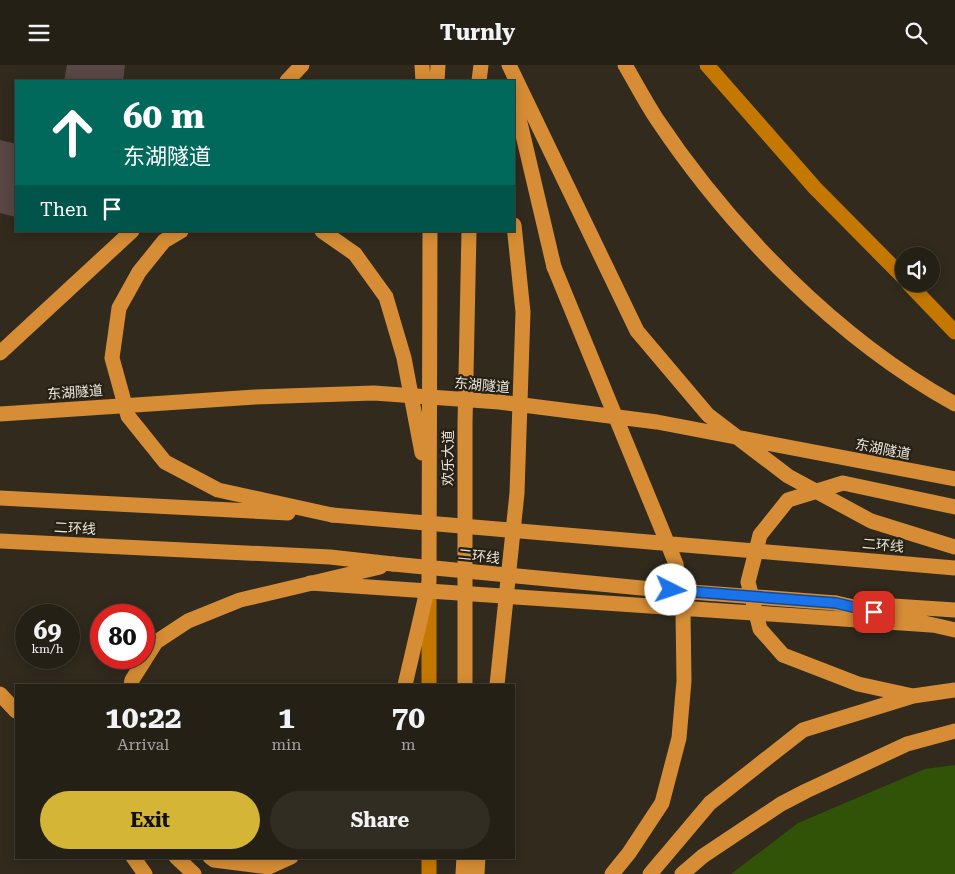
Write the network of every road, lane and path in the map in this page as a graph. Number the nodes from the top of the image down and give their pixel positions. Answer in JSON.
{"nodes":[{"id":1,"x":302,"y":65,"type":"edge"},
{"id":2,"x":422,"y":65,"type":"edge"},
{"id":3,"x":438,"y":65,"type":"edge"},
{"id":4,"x":471,"y":65,"type":"edge"},
{"id":5,"x":481,"y":65,"type":"edge"},
{"id":6,"x":508,"y":65,"type":"edge"},
{"id":7,"x":625,"y":65,"type":"edge"},
{"id":8,"x":707,"y":65,"type":"edge"},
{"id":9,"x":287,"y":80,"type":"edge"},
{"id":10,"x":423,"y":80,"type":"edge"},
{"id":11,"x":437,"y":80,"type":"edge"},
{"id":12,"x":471,"y":80,"type":"edge"},
{"id":13,"x":479,"y":80,"type":"edge"},
{"id":14,"x":510,"y":80,"type":"edge"},
{"id":15,"x":515,"y":101,"type":"edge"},
{"id":16,"x":132,"y":232,"type":"edge"},
{"id":17,"x":179,"y":232,"type":"edge"},
{"id":18,"x":323,"y":232,"type":"edge"},
{"id":19,"x":430,"y":232,"type":"edge"},
{"id":20,"x":469,"y":232,"type":"edge"},
{"id":21,"x":515,"y":232,"type":"edge"},
{"id":22,"x":895,"y":269,"type":"edge"},
{"id":23,"x":917,"y":292,"type":"edge"},
{"id":24,"x":955,"y":332,"type":"edge"},
{"id":25,"x":0,"y":353,"type":"edge"},
{"id":26,"x":955,"y":404,"type":"edge"},
{"id":27,"x":0,"y":414,"type":"edge"},
{"id":28,"x":955,"y":479,"type":"edge"},
{"id":29,"x":429,"y":486,"type":"junction"},
{"id":30,"x":0,"y":499,"type":"edge"},
{"id":31,"x":955,"y":507,"type":"edge"},
{"id":32,"x":332,"y":515,"type":"junction"},
{"id":33,"x":0,"y":541,"type":"edge"},
{"id":34,"x":955,"y":547,"type":"edge"},
{"id":35,"x":393,"y":564,"type":"junction"},
{"id":36,"x":955,"y":568,"type":"edge"},
{"id":37,"x":429,"y":581,"type":"junction"},
{"id":38,"x":310,"y":583,"type":"junction"},
{"id":39,"x":836,"y":603,"type":"junction"},
{"id":40,"x":955,"y":610,"type":"edge"},
{"id":41,"x":931,"y":625,"type":"junction"},
{"id":42,"x":955,"y":630,"type":"edge"},
{"id":43,"x":131,"y":684,"type":"edge"},
{"id":44,"x":406,"y":684,"type":"edge"},
{"id":45,"x":429,"y":684,"type":"edge"},
{"id":46,"x":465,"y":684,"type":"edge"},
{"id":47,"x":496,"y":684,"type":"edge"},
{"id":48,"x":955,"y":690,"type":"edge"},
{"id":49,"x":0,"y":695,"type":"edge"},
{"id":50,"x":913,"y":696,"type":"junction"},
{"id":51,"x":15,"y":710,"type":"edge"},
{"id":52,"x":955,"y":731,"type":"edge"},
{"id":53,"x":134,"y":859,"type":"edge"},
{"id":54,"x":178,"y":859,"type":"edge"},
{"id":55,"x":213,"y":859,"type":"edge"},
{"id":56,"x":286,"y":859,"type":"edge"},
{"id":57,"x":429,"y":859,"type":"edge"},
{"id":58,"x":464,"y":859,"type":"edge"},
{"id":59,"x":478,"y":859,"type":"edge"},
{"id":60,"x":145,"y":874,"type":"edge"},
{"id":61,"x":194,"y":874,"type":"edge"},
{"id":62,"x":429,"y":874,"type":"edge"},
{"id":63,"x":464,"y":874,"type":"edge"},
{"id":64,"x":477,"y":874,"type":"edge"},
{"id":65,"x":612,"y":874,"type":"edge"},
{"id":66,"x":650,"y":874,"type":"edge"},
{"id":67,"x":682,"y":874,"type":"edge"}],
"edges":[{"from":1,"to":9,"type":"highway"},
{"from":2,"to":10,"type":"highway"},
{"from":3,"to":11,"type":"highway"},
{"from":4,"to":12,"type":"highway"},
{"from":5,"to":13,"type":"highway"},
{"from":6,"to":14,"type":"highway"},
{"from":6,"to":34,"type":"highway","bridge":true},
{"from":7,"to":26,"type":"highway"},
{"from":8,"to":22,"type":"main road"},
{"from":15,"to":65,"type":"highway","bridge":true},
{"from":16,"to":25,"type":"highway"},
{"from":17,"to":32,"type":"highway"},
{"from":18,"to":29,"type":"highway"},
{"from":19,"to":29,"type":"highway","name":"欢乐大道"},
{"from":20,"to":46,"type":"highway","name":"欢乐大道"},
{"from":21,"to":47,"type":"highway"},
{"from":23,"to":24,"type":"main road"},
{"from":27,"to":28,"type":"highway","name":"东湖隧道","bridge":true},
{"from":29,"to":37,"type":"highway","name":"欢乐大道"},
{"from":30,"to":32,"type":"highway","name":"二环线"},
{"from":31,"to":50,"type":"highway"},
{"from":32,"to":36,"type":"highway","name":"二环线","bridge":true},
{"from":33,"to":35,"type":"highway","name":"二环线"},
{"from":35,"to":38,"type":"highway","bridge":true},
{"from":35,"to":39,"type":"highway","name":"二环线","bridge":true},
{"from":37,"to":44,"type":"highway"},
{"from":37,"to":45,"type":"main road","name":"欢乐大道"},
{"from":38,"to":41,"type":"highway","bridge":true},
{"from":38,"to":43,"type":"highway"},
{"from":39,"to":40,"type":"highway","name":"二环线"},
{"from":39,"to":41,"type":"highway","bridge":true},
{"from":41,"to":42,"type":"highway"},
{"from":48,"to":50,"type":"highway"},
{"from":49,"to":51,"type":"highway"},
{"from":50,"to":66,"type":"highway"},
{"from":52,"to":67,"type":"highway"},
{"from":53,"to":60,"type":"highway"},
{"from":54,"to":61,"type":"highway"},
{"from":55,"to":56,"type":"highway"},
{"from":57,"to":62,"type":"main road"},
{"from":58,"to":63,"type":"highway"},
{"from":59,"to":64,"type":"highway"}]}
